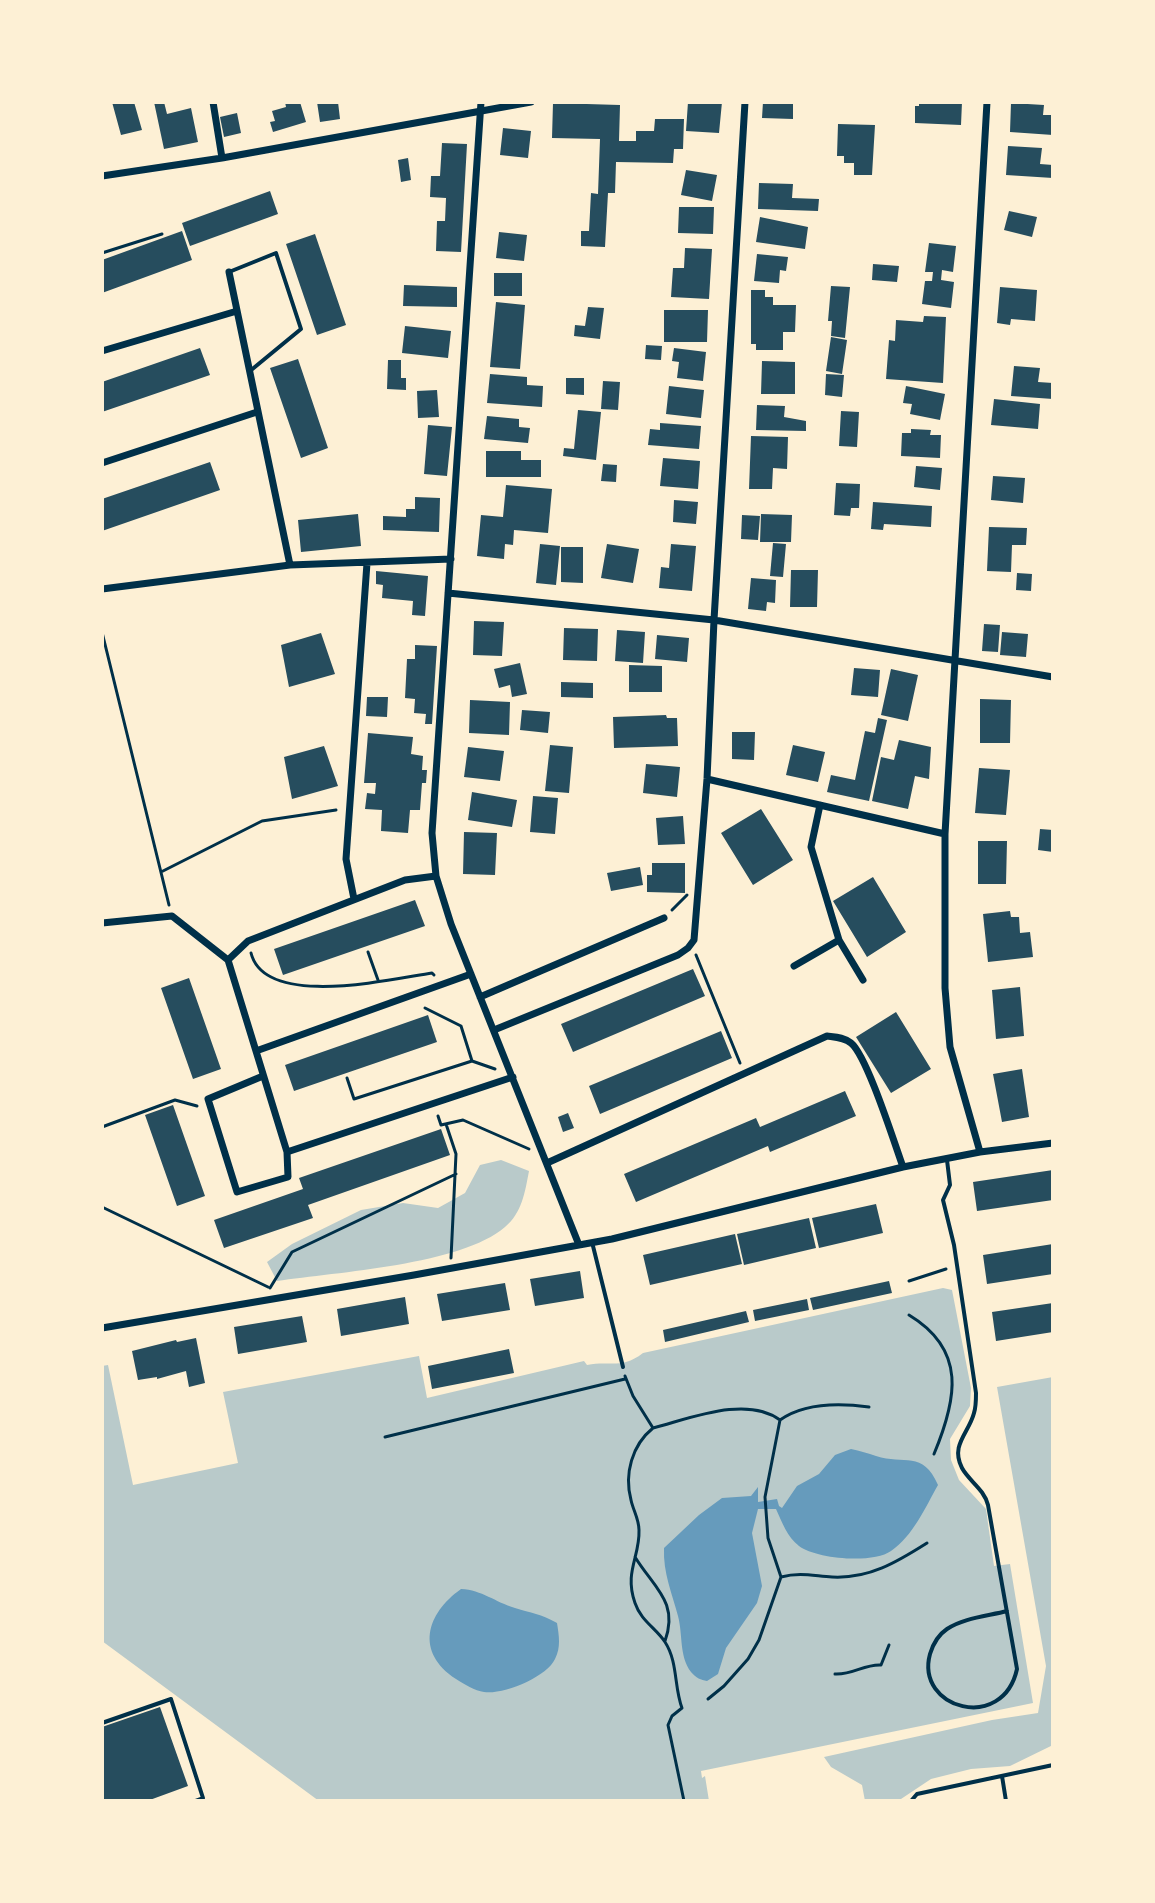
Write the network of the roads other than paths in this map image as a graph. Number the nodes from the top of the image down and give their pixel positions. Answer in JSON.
{"nodes":[{"id":1,"x":213,"y":102,"type":"edge"},
{"id":2,"x":481,"y":102,"type":"edge"},
{"id":3,"x":531,"y":102,"type":"edge"},
{"id":4,"x":745,"y":102,"type":"edge"},
{"id":5,"x":987,"y":102,"type":"edge"},
{"id":6,"x":480,"y":112,"type":"junction"},
{"id":7,"x":222,"y":158,"type":"junction"},
{"id":8,"x":102,"y":176,"type":"edge"},
{"id":9,"x":229,"y":272,"type":"joint"},
{"id":10,"x":237,"y":311,"type":"junction"},
{"id":11,"x":102,"y":351,"type":"edge"},
{"id":12,"x":249,"y":372,"type":"junction"},
{"id":13,"x":257,"y":412,"type":"junction"},
{"id":14,"x":102,"y":463,"type":"edge"},
{"id":15,"x":451,"y":559,"type":"junction"},
{"id":16,"x":367,"y":563,"type":"junction"},
{"id":17,"x":290,"y":565,"type":"junction"},
{"id":18,"x":102,"y":589,"type":"edge"},
{"id":19,"x":448,"y":593,"type":"junction"},
{"id":20,"x":714,"y":620,"type":"junction"},
{"id":21,"x":955,"y":661,"type":"junction"},
{"id":22,"x":1053,"y":677,"type":"edge"},
{"id":23,"x":707,"y":779,"type":"junction"},
{"id":24,"x":820,"y":805,"type":"junction"},
{"id":25,"x":945,"y":834,"type":"junction"},
{"id":26,"x":436,"y":876,"type":"junction"},
{"id":27,"x":354,"y":899,"type":"junction"},
{"id":28,"x":664,"y":918,"type":"road end"},
{"id":29,"x":102,"y":923,"type":"edge"},
{"id":30,"x":839,"y":940,"type":"junction"},
{"id":31,"x":228,"y":960,"type":"junction"},
{"id":32,"x":794,"y":966,"type":"dead end"},
{"id":33,"x":471,"y":974,"type":"junction"},
{"id":34,"x":863,"y":980,"type":"dead end"},
{"id":35,"x":480,"y":997,"type":"junction"},
{"id":36,"x":494,"y":1030,"type":"junction"},
{"id":37,"x":256,"y":1051,"type":"junction"},
{"id":38,"x":263,"y":1076,"type":"junction"},
{"id":39,"x":513,"y":1077,"type":"junction"},
{"id":40,"x":1053,"y":1143,"type":"edge"},
{"id":41,"x":287,"y":1152,"type":"junction"},
{"id":42,"x":980,"y":1152,"type":"junction"},
{"id":43,"x":947,"y":1158,"type":"junction"},
{"id":44,"x":547,"y":1163,"type":"junction"},
{"id":45,"x":903,"y":1167,"type":"junction"},
{"id":46,"x":592,"y":1242,"type":"junction"},
{"id":47,"x":579,"y":1245,"type":"junction"},
{"id":48,"x":102,"y":1328,"type":"edge"},
{"id":49,"x":623,"y":1367,"type":"road end"},
{"id":50,"x":1007,"y":1611,"type":"junction"},
{"id":51,"x":102,"y":1723,"type":"edge"},
{"id":52,"x":1053,"y":1765,"type":"edge"},
{"id":53,"x":1002,"y":1776,"type":"junction"},
{"id":54,"x":195,"y":1801,"type":"edge"},
{"id":55,"x":911,"y":1801,"type":"edge"},
{"id":56,"x":1006,"y":1801,"type":"edge"}],
"edges":[{"from":1,"to":7,"type":"street"},
{"from":2,"to":6,"type":"street"},
{"from":3,"to":6,"type":"street"},
{"from":4,"to":20,"type":"street"},
{"from":5,"to":21,"type":"street"},
{"from":6,"to":7,"type":"street"},
{"from":6,"to":15,"type":"street"},
{"from":7,"to":8,"type":"street"},
{"from":9,"to":10,"type":"street"},
{"from":9,"to":12,"type":"lane"},
{"from":10,"to":11,"type":"street"},
{"from":10,"to":12,"type":"street"},
{"from":12,"to":13,"type":"street"},
{"from":13,"to":14,"type":"street"},
{"from":13,"to":17,"type":"street"},
{"from":15,"to":16,"type":"street"},
{"from":15,"to":19,"type":"street"},
{"from":16,"to":17,"type":"street"},
{"from":16,"to":27,"type":"street"},
{"from":17,"to":18,"type":"street"},
{"from":19,"to":20,"type":"street"},
{"from":19,"to":26,"type":"street"},
{"from":20,"to":21,"type":"street"},
{"from":20,"to":23,"type":"street"},
{"from":21,"to":22,"type":"street"},
{"from":21,"to":25,"type":"street"},
{"from":23,"to":24,"type":"street"},
{"from":23,"to":36,"type":"street"},
{"from":24,"to":25,"type":"street"},
{"from":24,"to":30,"type":"street"},
{"from":25,"to":42,"type":"street"},
{"from":26,"to":27,"type":"street"},
{"from":26,"to":33,"type":"street"},
{"from":27,"to":31,"type":"street"},
{"from":28,"to":35,"type":"street"},
{"from":29,"to":31,"type":"street"},
{"from":30,"to":32,"type":"street"},
{"from":30,"to":34,"type":"street"},
{"from":31,"to":37,"type":"street"},
{"from":33,"to":35,"type":"street"},
{"from":33,"to":37,"type":"street"},
{"from":35,"to":36,"type":"street"},
{"from":36,"to":39,"type":"street"},
{"from":37,"to":38,"type":"street"},
{"from":38,"to":41,"type":"street"},
{"from":38,"to":41,"type":"street"},
{"from":39,"to":41,"type":"street"},
{"from":39,"to":44,"type":"street"},
{"from":40,"to":42,"type":"street"},
{"from":42,"to":43,"type":"street"},
{"from":43,"to":45,"type":"street"},
{"from":43,"to":50,"type":"lane"},
{"from":44,"to":45,"type":"street"},
{"from":44,"to":47,"type":"street"},
{"from":45,"to":46,"type":"street"},
{"from":46,"to":47,"type":"street"},
{"from":46,"to":49,"type":"lane"},
{"from":47,"to":48,"type":"street"},
{"from":50,"to":50,"type":"lane"},
{"from":51,"to":54,"type":"lane"},
{"from":52,"to":53,"type":"lane"},
{"from":53,"to":55,"type":"lane"},
{"from":53,"to":56,"type":"lane"}]}
